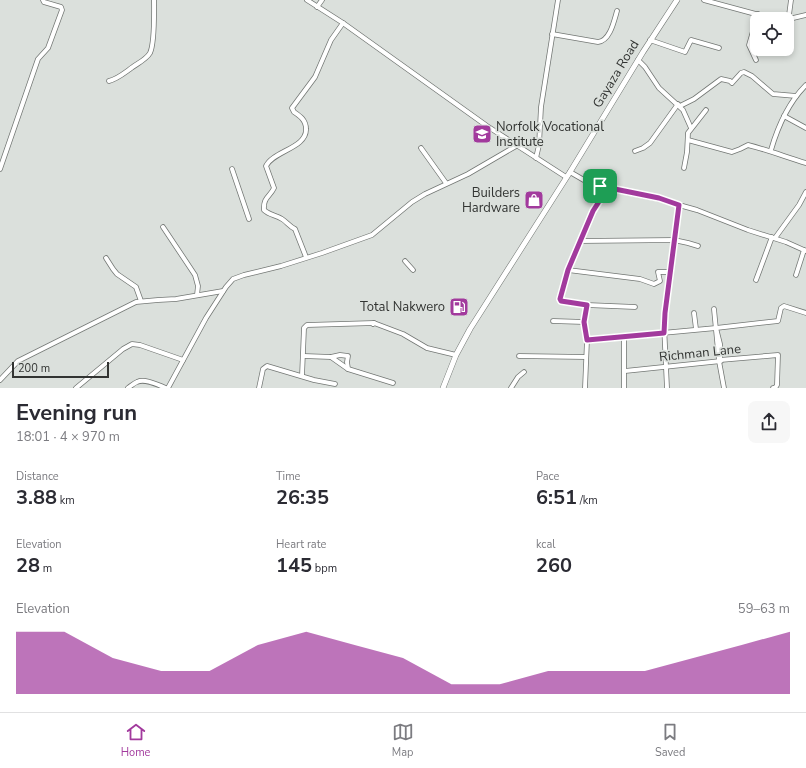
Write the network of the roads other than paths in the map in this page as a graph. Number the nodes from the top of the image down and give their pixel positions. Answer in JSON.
{"nodes":[{"id":1,"x":43,"y":0,"type":"edge"},
{"id":2,"x":154,"y":0,"type":"edge"},
{"id":3,"x":307,"y":0,"type":"edge"},
{"id":4,"x":322,"y":0,"type":"edge"},
{"id":5,"x":558,"y":0,"type":"edge"},
{"id":6,"x":677,"y":0,"type":"edge"},
{"id":7,"x":704,"y":0,"type":"edge"},
{"id":8,"x":791,"y":0,"type":"edge"},
{"id":9,"x":317,"y":7,"type":"junction"},
{"id":10,"x":617,"y":11,"type":"dead end"},
{"id":11,"x":750,"y":12,"type":"edge"},
{"id":12,"x":790,"y":12,"type":"edge"},
{"id":13,"x":806,"y":15,"type":"edge"},
{"id":14,"x":794,"y":18,"type":"edge"},
{"id":15,"x":343,"y":23,"type":"junction"},
{"id":16,"x":552,"y":34,"type":"junction"},
{"id":17,"x":650,"y":40,"type":"junction"},
{"id":18,"x":719,"y":48,"type":"dead end"},
{"id":19,"x":754,"y":56,"type":"edge"},
{"id":20,"x":638,"y":60,"type":"junction"},
{"id":21,"x":756,"y":60,"type":"dead end"},
{"id":22,"x":108,"y":81,"type":"dead end"},
{"id":23,"x":806,"y":85,"type":"edge"},
{"id":24,"x":796,"y":96,"type":"junction"},
{"id":25,"x":679,"y":105,"type":"junction"},
{"id":26,"x":706,"y":110,"type":"dead end"},
{"id":27,"x":784,"y":116,"type":"junction"},
{"id":28,"x":691,"y":128,"type":"junction"},
{"id":29,"x":806,"y":128,"type":"edge"},
{"id":30,"x":688,"y":140,"type":"junction"},
{"id":31,"x":516,"y":146,"type":"junction"},
{"id":32,"x":420,"y":148,"type":"dead end"},
{"id":33,"x":771,"y":150,"type":"junction"},
{"id":34,"x":635,"y":151,"type":"dead end"},
{"id":35,"x":536,"y":158,"type":"junction"},
{"id":36,"x":806,"y":163,"type":"edge"},
{"id":37,"x":684,"y":168,"type":"dead end"},
{"id":38,"x":0,"y":169,"type":"edge"},
{"id":39,"x":232,"y":169,"type":"dead end"},
{"id":40,"x":570,"y":172,"type":"junction"},
{"id":41,"x":566,"y":177,"type":"junction"},
{"id":42,"x":446,"y":183,"type":"junction"},
{"id":43,"x":600,"y":186,"type":"junction"},
{"id":44,"x":806,"y":192,"type":"edge"},
{"id":45,"x":679,"y":205,"type":"junction"},
{"id":46,"x":249,"y":219,"type":"dead end"},
{"id":47,"x":163,"y":227,"type":"dead end"},
{"id":48,"x":773,"y":238,"type":"junction"},
{"id":49,"x":674,"y":240,"type":"junction"},
{"id":50,"x":580,"y":241,"type":"junction"},
{"id":51,"x":698,"y":246,"type":"dead end"},
{"id":52,"x":805,"y":250,"type":"edge"},
{"id":53,"x":306,"y":257,"type":"junction"},
{"id":54,"x":106,"y":258,"type":"dead end"},
{"id":55,"x":405,"y":261,"type":"dead end"},
{"id":56,"x":413,"y":270,"type":"dead end"},
{"id":57,"x":568,"y":270,"type":"junction"},
{"id":58,"x":670,"y":272,"type":"junction"},
{"id":59,"x":796,"y":275,"type":"dead end"},
{"id":60,"x":756,"y":280,"type":"dead end"},
{"id":61,"x":222,"y":291,"type":"junction"},
{"id":62,"x":198,"y":295,"type":"junction"},
{"id":63,"x":141,"y":301,"type":"junction"},
{"id":64,"x":587,"y":305,"type":"junction"},
{"id":65,"x":635,"y":307,"type":"dead end"},
{"id":66,"x":714,"y":309,"type":"dead end"},
{"id":67,"x":694,"y":313,"type":"dead end"},
{"id":68,"x":806,"y":313,"type":"edge"},
{"id":69,"x":553,"y":321,"type":"dead end"},
{"id":70,"x":584,"y":322,"type":"junction"},
{"id":71,"x":696,"y":329,"type":"junction"},
{"id":72,"x":716,"y":329,"type":"junction"},
{"id":73,"x":664,"y":333,"type":"junction"},
{"id":74,"x":624,"y":336,"type":"junction"},
{"id":75,"x":587,"y":340,"type":"junction"},
{"id":76,"x":778,"y":355,"type":"junction"},
{"id":77,"x":304,"y":356,"type":"junction"},
{"id":78,"x":456,"y":356,"type":"junction"},
{"id":79,"x":519,"y":356,"type":"dead end"},
{"id":80,"x":331,"y":357,"type":"junction"},
{"id":81,"x":586,"y":357,"type":"junction"},
{"id":82,"x":183,"y":360,"type":"junction"},
{"id":83,"x":719,"y":361,"type":"junction"},
{"id":84,"x":665,"y":367,"type":"junction"},
{"id":85,"x":348,"y":369,"type":"junction"},
{"id":86,"x":625,"y":371,"type":"junction"},
{"id":87,"x":524,"y":372,"type":"dead end"},
{"id":88,"x":302,"y":376,"type":"junction"},
{"id":89,"x":0,"y":380,"type":"edge"},
{"id":90,"x":393,"y":383,"type":"dead end"},
{"id":91,"x":335,"y":384,"type":"dead end"},
{"id":92,"x":76,"y":388,"type":"edge"},
{"id":93,"x":128,"y":388,"type":"edge"},
{"id":94,"x":167,"y":388,"type":"edge"},
{"id":95,"x":259,"y":388,"type":"edge"},
{"id":96,"x":443,"y":388,"type":"edge"},
{"id":97,"x":511,"y":388,"type":"edge"},
{"id":98,"x":585,"y":388,"type":"edge"},
{"id":99,"x":624,"y":388,"type":"edge"},
{"id":100,"x":667,"y":388,"type":"edge"},
{"id":101,"x":724,"y":388,"type":"edge"},
{"id":102,"x":773,"y":388,"type":"edge"}],
"edges":[{"from":1,"to":38,"type":"street"},
{"from":2,"to":22,"type":"street"},
{"from":3,"to":9,"type":"street"},
{"from":4,"to":9,"type":"street"},
{"from":5,"to":16,"type":"street"},
{"from":6,"to":17,"type":"main road","name":"Gayaza Road"},
{"from":7,"to":11,"type":"street"},
{"from":8,"to":12,"type":"street"},
{"from":9,"to":15,"type":"street"},
{"from":10,"to":16,"type":"street"},
{"from":13,"to":14,"type":"street"},
{"from":15,"to":31,"type":"street"},
{"from":15,"to":53,"type":"street"},
{"from":16,"to":35,"type":"street"},
{"from":17,"to":18,"type":"street"},
{"from":17,"to":20,"type":"main road","name":"Gayaza Road"},
{"from":19,"to":21,"type":"street"},
{"from":20,"to":25,"type":"street"},
{"from":20,"to":40,"type":"main road","name":"Gayaza Road"},
{"from":23,"to":24,"type":"street"},
{"from":24,"to":25,"type":"street"},
{"from":24,"to":27,"type":"street"},
{"from":25,"to":28,"type":"street"},
{"from":25,"to":34,"type":"street"},
{"from":26,"to":28,"type":"street"},
{"from":27,"to":29,"type":"street"},
{"from":27,"to":33,"type":"street"},
{"from":28,"to":30,"type":"street"},
{"from":30,"to":33,"type":"street"},
{"from":30,"to":37,"type":"street"},
{"from":31,"to":35,"type":"street"},
{"from":31,"to":42,"type":"street"},
{"from":32,"to":42,"type":"street"},
{"from":33,"to":36,"type":"street"},
{"from":35,"to":41,"type":"street"},
{"from":39,"to":46,"type":"street"},
{"from":40,"to":41,"type":"main road","name":"Gayaza Road"},
{"from":40,"to":43,"type":"street"},
{"from":41,"to":78,"type":"main road","name":"Gayaza Road"},
{"from":42,"to":53,"type":"street"},
{"from":43,"to":45,"type":"street"},
{"from":43,"to":50,"type":"street"},
{"from":44,"to":48,"type":"street"},
{"from":45,"to":48,"type":"street"},
{"from":45,"to":49,"type":"street"},
{"from":47,"to":62,"type":"street"},
{"from":48,"to":52,"type":"street"},
{"from":48,"to":60,"type":"street"},
{"from":49,"to":50,"type":"street"},
{"from":49,"to":51,"type":"street"},
{"from":49,"to":58,"type":"street"},
{"from":50,"to":57,"type":"street"},
{"from":52,"to":59,"type":"street"},
{"from":53,"to":61,"type":"street"},
{"from":54,"to":63,"type":"street"},
{"from":55,"to":56,"type":"street"},
{"from":57,"to":58,"type":"street"},
{"from":57,"to":64,"type":"street"},
{"from":58,"to":73,"type":"street"},
{"from":61,"to":62,"type":"street"},
{"from":61,"to":82,"type":"street"},
{"from":62,"to":63,"type":"street"},
{"from":63,"to":89,"type":"street"},
{"from":64,"to":65,"type":"street"},
{"from":64,"to":70,"type":"street"},
{"from":66,"to":72,"type":"street"},
{"from":67,"to":71,"type":"street"},
{"from":68,"to":72,"type":"street"},
{"from":69,"to":70,"type":"street"},
{"from":70,"to":75,"type":"street"},
{"from":71,"to":72,"type":"street"},
{"from":71,"to":73,"type":"street"},
{"from":72,"to":76,"type":"street"},
{"from":72,"to":83,"type":"street"},
{"from":73,"to":74,"type":"street"},
{"from":73,"to":84,"type":"street"},
{"from":74,"to":75,"type":"street"},
{"from":74,"to":86,"type":"street"},
{"from":75,"to":81,"type":"street"},
{"from":76,"to":83,"type":"street","name":"Richman Lane"},
{"from":76,"to":102,"type":"street"},
{"from":77,"to":78,"type":"street"},
{"from":77,"to":80,"type":"street"},
{"from":77,"to":88,"type":"street"},
{"from":78,"to":96,"type":"main road","name":"Gayaza Road"},
{"from":79,"to":81,"type":"street"},
{"from":80,"to":85,"type":"street"},
{"from":80,"to":85,"type":"street"},
{"from":81,"to":98,"type":"street"},
{"from":82,"to":92,"type":"street"},
{"from":82,"to":94,"type":"street"},
{"from":83,"to":84,"type":"street","name":"Richman Lane"},
{"from":83,"to":101,"type":"street"},
{"from":84,"to":86,"type":"street","name":"Richman Lane"},
{"from":84,"to":100,"type":"street"},
{"from":85,"to":90,"type":"street"},
{"from":86,"to":99,"type":"street"},
{"from":87,"to":97,"type":"street"},
{"from":88,"to":91,"type":"street"},
{"from":88,"to":95,"type":"street"},
{"from":93,"to":94,"type":"street"}]}
